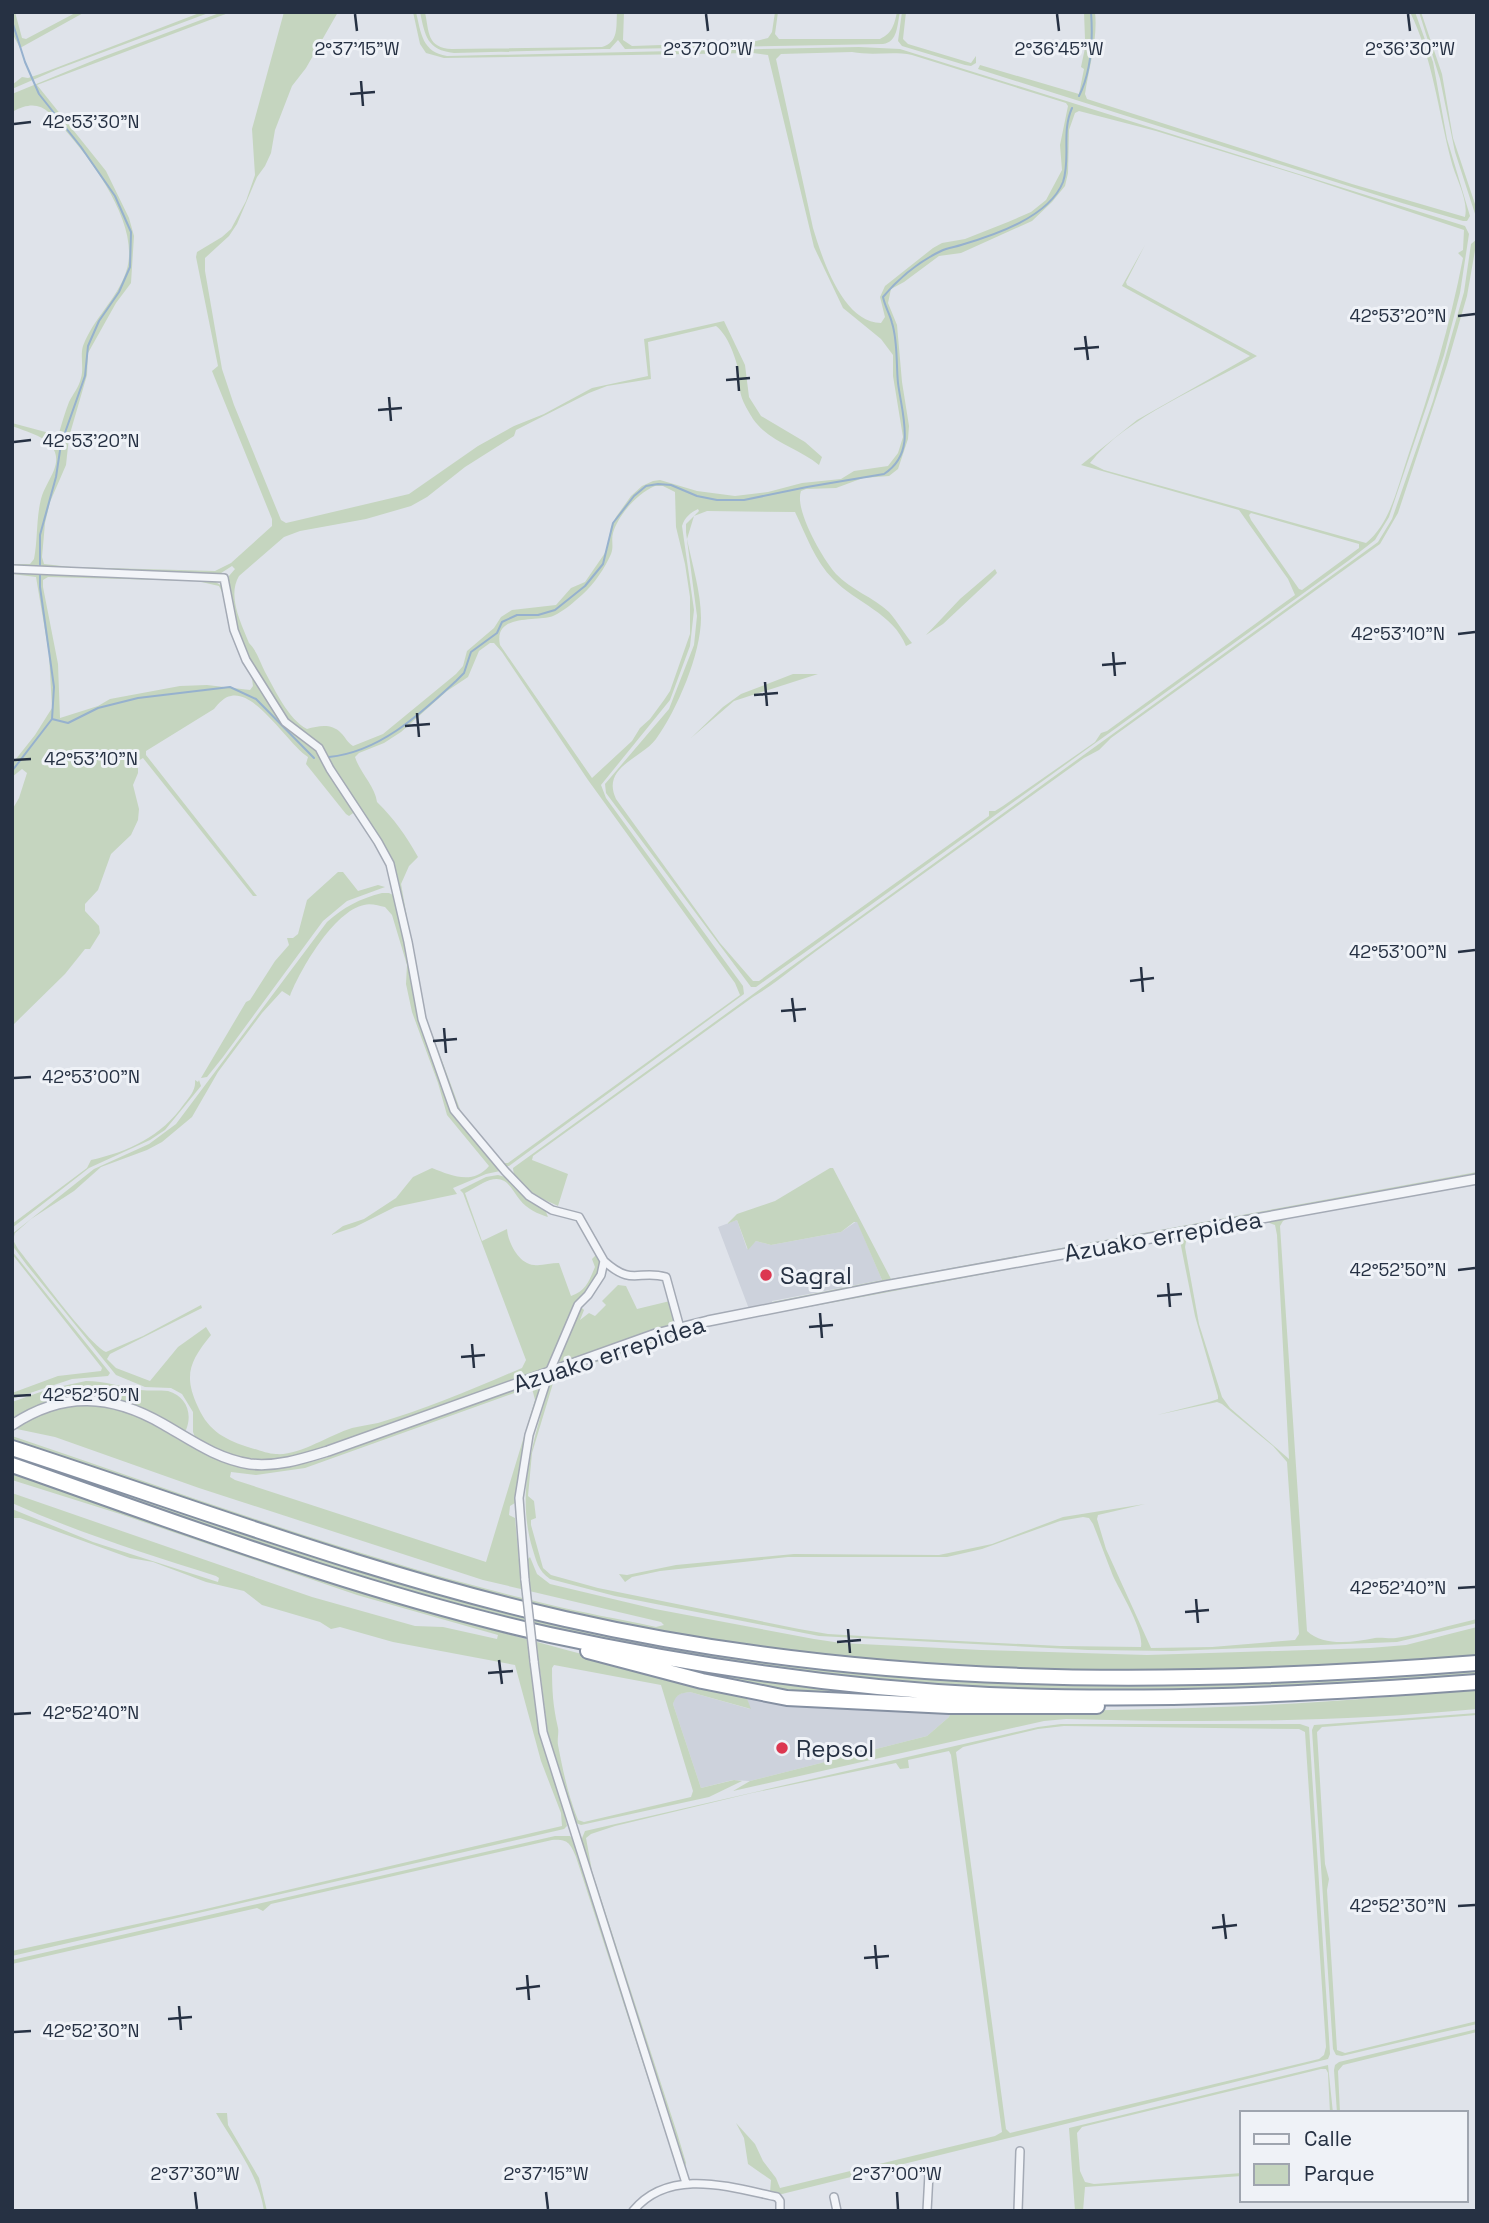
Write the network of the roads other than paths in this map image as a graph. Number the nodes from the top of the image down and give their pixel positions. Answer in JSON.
{"nodes":[{"id":1,"x":12,"y":569,"type":"edge"},
{"id":2,"x":1477,"y":1179,"type":"edge"},
{"id":3,"x":604,"y":1261,"type":"junction"},
{"id":4,"x":680,"y":1328,"type":"junction"},
{"id":5,"x":549,"y":1373,"type":"junction"},
{"id":6,"x":15,"y":1423,"type":"edge"},
{"id":7,"x":12,"y":1448,"type":"edge"},
{"id":8,"x":12,"y":1465,"type":"edge"},
{"id":9,"x":546,"y":1634,"type":"junction"},
{"id":10,"x":1477,"y":1663,"type":"edge"},
{"id":11,"x":1477,"y":1682,"type":"edge"},
{"id":12,"x":1364,"y":1690,"type":"junction"},
{"id":13,"x":1020,"y":2151,"type":"dead end"},
{"id":14,"x":929,"y":2174,"type":"dead end"},
{"id":15,"x":686,"y":2183,"type":"junction"},
{"id":16,"x":834,"y":2197,"type":"dead end"},
{"id":17,"x":632,"y":2211,"type":"edge"},
{"id":18,"x":780,"y":2211,"type":"edge"},
{"id":19,"x":837,"y":2211,"type":"edge"},
{"id":20,"x":928,"y":2211,"type":"edge"},
{"id":21,"x":1018,"y":2211,"type":"edge"}],
"edges":[{"from":1,"to":3,"type":"street"},
{"from":2,"to":4,"type":"street","name":"Azuako errepidea"},
{"from":3,"to":4,"type":"street"},
{"from":3,"to":5,"type":"street"},
{"from":4,"to":5,"type":"street","name":"Azuako errepidea"},
{"from":5,"to":6,"type":"street","name":"Azuako errepidea"},
{"from":5,"to":15,"type":"street","bridge":true},
{"from":7,"to":10,"type":"highway"},
{"from":8,"to":9,"type":"highway"},
{"from":9,"to":12,"type":"highway"},
{"from":9,"to":12,"type":"highway"},
{"from":11,"to":12,"type":"highway"},
{"from":13,"to":21,"type":"street"},
{"from":14,"to":20,"type":"street"},
{"from":15,"to":17,"type":"street"},
{"from":15,"to":18,"type":"street"},
{"from":16,"to":19,"type":"street"}]}
